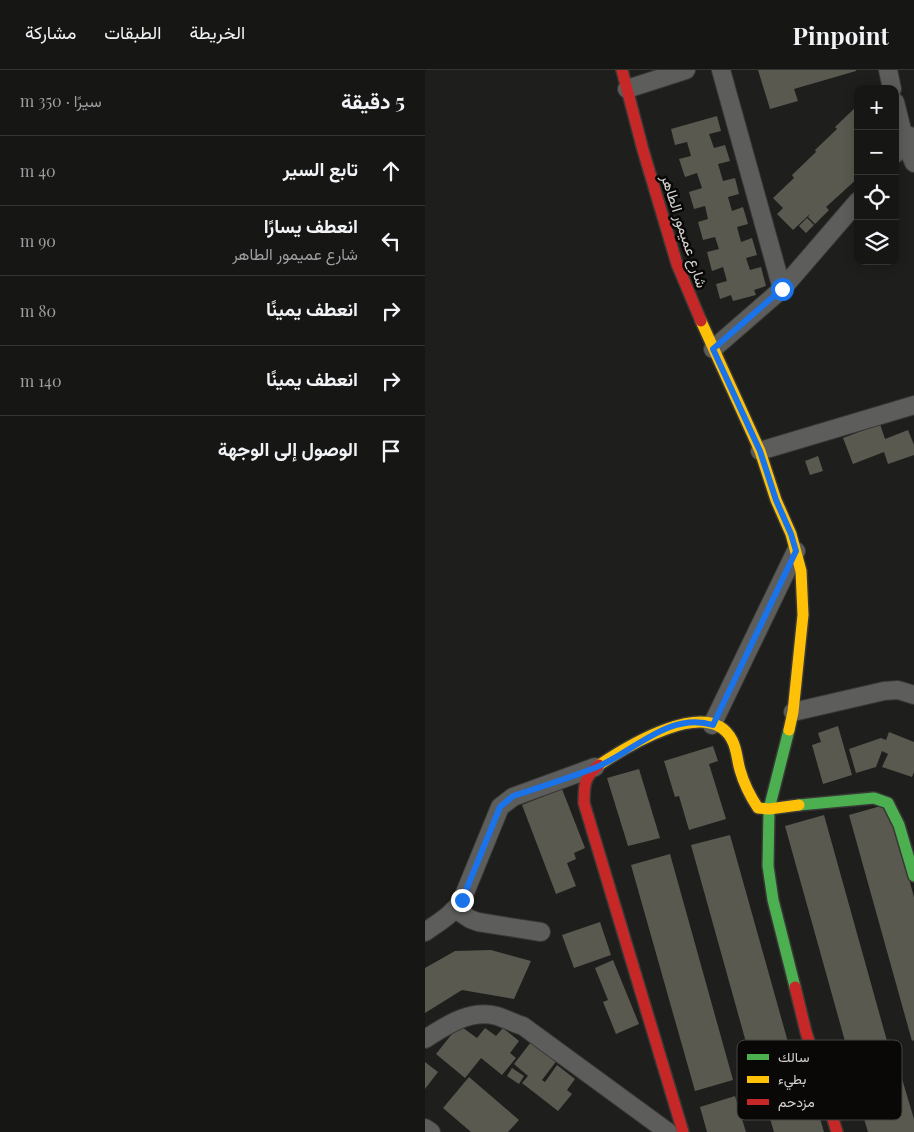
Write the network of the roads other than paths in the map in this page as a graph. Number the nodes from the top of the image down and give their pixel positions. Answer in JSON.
{"nodes":[{"id":1,"x":622,"y":70,"type":"edge"},
{"id":2,"x":686,"y":70,"type":"edge"},
{"id":3,"x":721,"y":70,"type":"edge"},
{"id":4,"x":888,"y":70,"type":"edge"},
{"id":5,"x":891,"y":85,"type":"edge"},
{"id":6,"x":627,"y":89,"type":"junction"},
{"id":7,"x":899,"y":118,"type":"edge"},
{"id":8,"x":905,"y":143,"type":"edge"},
{"id":9,"x":914,"y":162,"type":"edge"},
{"id":10,"x":854,"y":206,"type":"edge"},
{"id":11,"x":782,"y":289,"type":"junction"},
{"id":12,"x":713,"y":349,"type":"junction"},
{"id":13,"x":914,"y":405,"type":"edge"},
{"id":14,"x":760,"y":451,"type":"junction"},
{"id":15,"x":796,"y":551,"type":"junction"},
{"id":16,"x":914,"y":695,"type":"edge"},
{"id":17,"x":793,"y":712,"type":"junction"},
{"id":18,"x":713,"y":725,"type":"junction"},
{"id":19,"x":598,"y":766,"type":"junction"},
{"id":20,"x":769,"y":809,"type":"junction"},
{"id":21,"x":914,"y":876,"type":"edge"},
{"id":22,"x":455,"y":910,"type":"junction"},
{"id":23,"x":425,"y":932,"type":"edge"},
{"id":24,"x":541,"y":932,"type":"dead end"},
{"id":25,"x":425,"y":1039,"type":"edge"},
{"id":26,"x":809,"y":1040,"type":"edge"},
{"id":27,"x":833,"y":1120,"type":"edge"},
{"id":28,"x":425,"y":1128,"type":"edge"},
{"id":29,"x":431,"y":1132,"type":"edge"},
{"id":30,"x":668,"y":1132,"type":"edge"},
{"id":31,"x":683,"y":1132,"type":"edge"},
{"id":32,"x":837,"y":1132,"type":"edge"}],
"edges":[{"from":1,"to":6,"type":"street","name":"شارع عميمور الطاهر"},
{"from":2,"to":6,"type":"street"},
{"from":3,"to":11,"type":"street"},
{"from":4,"to":5,"type":"street"},
{"from":6,"to":12,"type":"street","name":"شارع عميمور الطاهر"},
{"from":7,"to":8,"type":"street"},
{"from":8,"to":9,"type":"street"},
{"from":10,"to":11,"type":"street"},
{"from":11,"to":12,"type":"street"},
{"from":12,"to":14,"type":"street","name":"شارع عميمور الطاهر"},
{"from":13,"to":14,"type":"street"},
{"from":14,"to":15,"type":"street","name":"شارع عميمور الطاهر"},
{"from":15,"to":17,"type":"street","name":"شارع عميمور الطاهر"},
{"from":15,"to":18,"type":"street"},
{"from":16,"to":17,"type":"street"},
{"from":17,"to":20,"type":"street","name":"شارع عميمور الطاهر"},
{"from":18,"to":19,"type":"street"},
{"from":18,"to":20,"type":"street"},
{"from":19,"to":22,"type":"street"},
{"from":19,"to":31,"type":"street"},
{"from":20,"to":21,"type":"street"},
{"from":20,"to":26,"type":"street","name":"شارع عميمور الطاهر"},
{"from":22,"to":23,"type":"street"},
{"from":22,"to":24,"type":"street"},
{"from":25,"to":30,"type":"street"},
{"from":27,"to":32,"type":"street","name":"شارع عميمور الطاهر"},
{"from":28,"to":29,"type":"street"}]}
